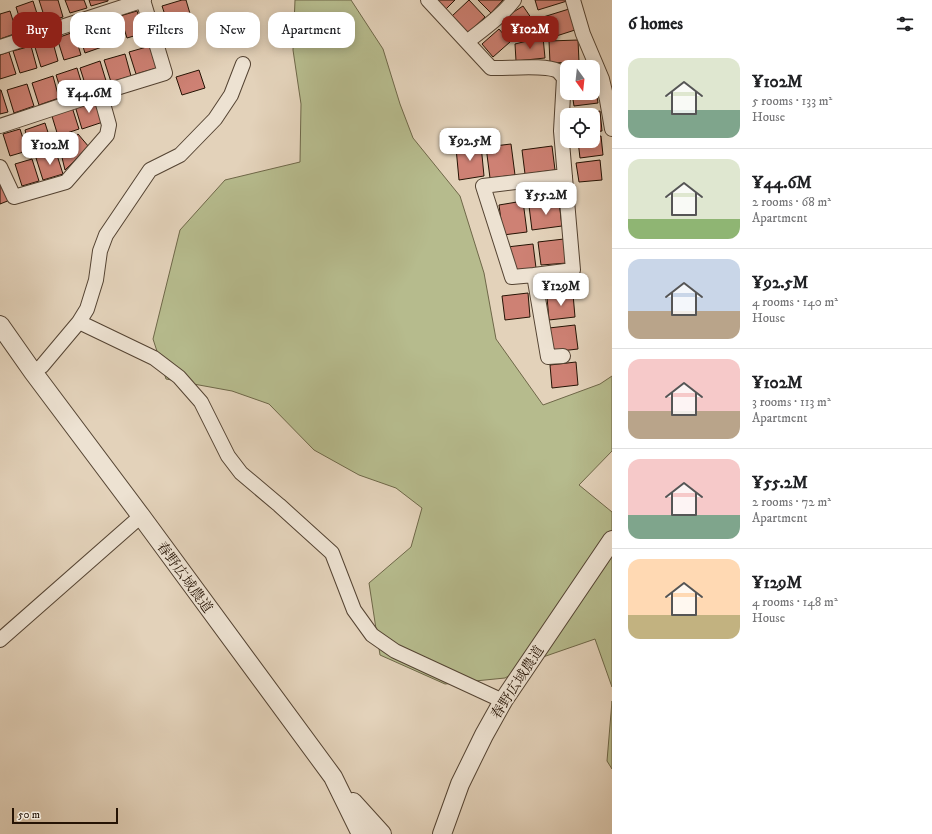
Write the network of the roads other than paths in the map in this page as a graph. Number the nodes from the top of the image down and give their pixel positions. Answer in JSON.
{"nodes":[{"id":1,"x":143,"y":0,"type":"edge"},
{"id":2,"x":428,"y":0,"type":"edge"},
{"id":3,"x":514,"y":0,"type":"edge"},
{"id":4,"x":573,"y":0,"type":"edge"},
{"id":5,"x":467,"y":42,"type":"junction"},
{"id":6,"x":0,"y":47,"type":"edge"},
{"id":7,"x":592,"y":60,"type":"edge"},
{"id":8,"x":243,"y":64,"type":"dead end"},
{"id":9,"x":560,"y":73,"type":"edge"},
{"id":10,"x":600,"y":82,"type":"edge"},
{"id":11,"x":100,"y":93,"type":"junction"},
{"id":12,"x":564,"y":100,"type":"edge"},
{"id":13,"x":0,"y":126,"type":"edge"},
{"id":14,"x":612,"y":129,"type":"edge"},
{"id":15,"x":0,"y":167,"type":"edge"},
{"id":16,"x":565,"y":176,"type":"junction"},
{"id":17,"x":534,"y":275,"type":"junction"},
{"id":18,"x":79,"y":322,"type":"junction"},
{"id":19,"x":0,"y":325,"type":"edge"},
{"id":20,"x":563,"y":356,"type":"dead end"},
{"id":21,"x":33,"y":372,"type":"junction"},
{"id":22,"x":141,"y":516,"type":"junction"},
{"id":23,"x":612,"y":540,"type":"edge"},
{"id":24,"x":0,"y":640,"type":"edge"},
{"id":25,"x":503,"y":701,"type":"junction"},
{"id":26,"x":336,"y":783,"type":"junction"},
{"id":27,"x":440,"y":833,"type":"edge"},
{"id":28,"x":361,"y":834,"type":"edge"},
{"id":29,"x":382,"y":834,"type":"edge"}],
"edges":[{"from":1,"to":6,"type":"street"},
{"from":1,"to":11,"type":"street"},
{"from":2,"to":5,"type":"street"},
{"from":3,"to":5,"type":"street"},
{"from":4,"to":7,"type":"street"},
{"from":5,"to":9,"type":"street"},
{"from":8,"to":18,"type":"street"},
{"from":10,"to":14,"type":"street"},
{"from":11,"to":13,"type":"street"},
{"from":11,"to":15,"type":"street"},
{"from":12,"to":16,"type":"street"},
{"from":16,"to":17,"type":"street"},
{"from":16,"to":17,"type":"street"},
{"from":17,"to":20,"type":"street"},
{"from":18,"to":21,"type":"street"},
{"from":18,"to":25,"type":"street"},
{"from":19,"to":21,"type":"street","name":"春野広域農道"},
{"from":21,"to":22,"type":"street","name":"春野広域農道"},
{"from":22,"to":24,"type":"street"},
{"from":22,"to":26,"type":"street","name":"春野広域農道"},
{"from":23,"to":25,"type":"street","name":"春野広域農道"},
{"from":25,"to":27,"type":"street","name":"春野広域農道"},
{"from":26,"to":28,"type":"street","name":"春野広域農道"},
{"from":26,"to":29,"type":"street"}]}
